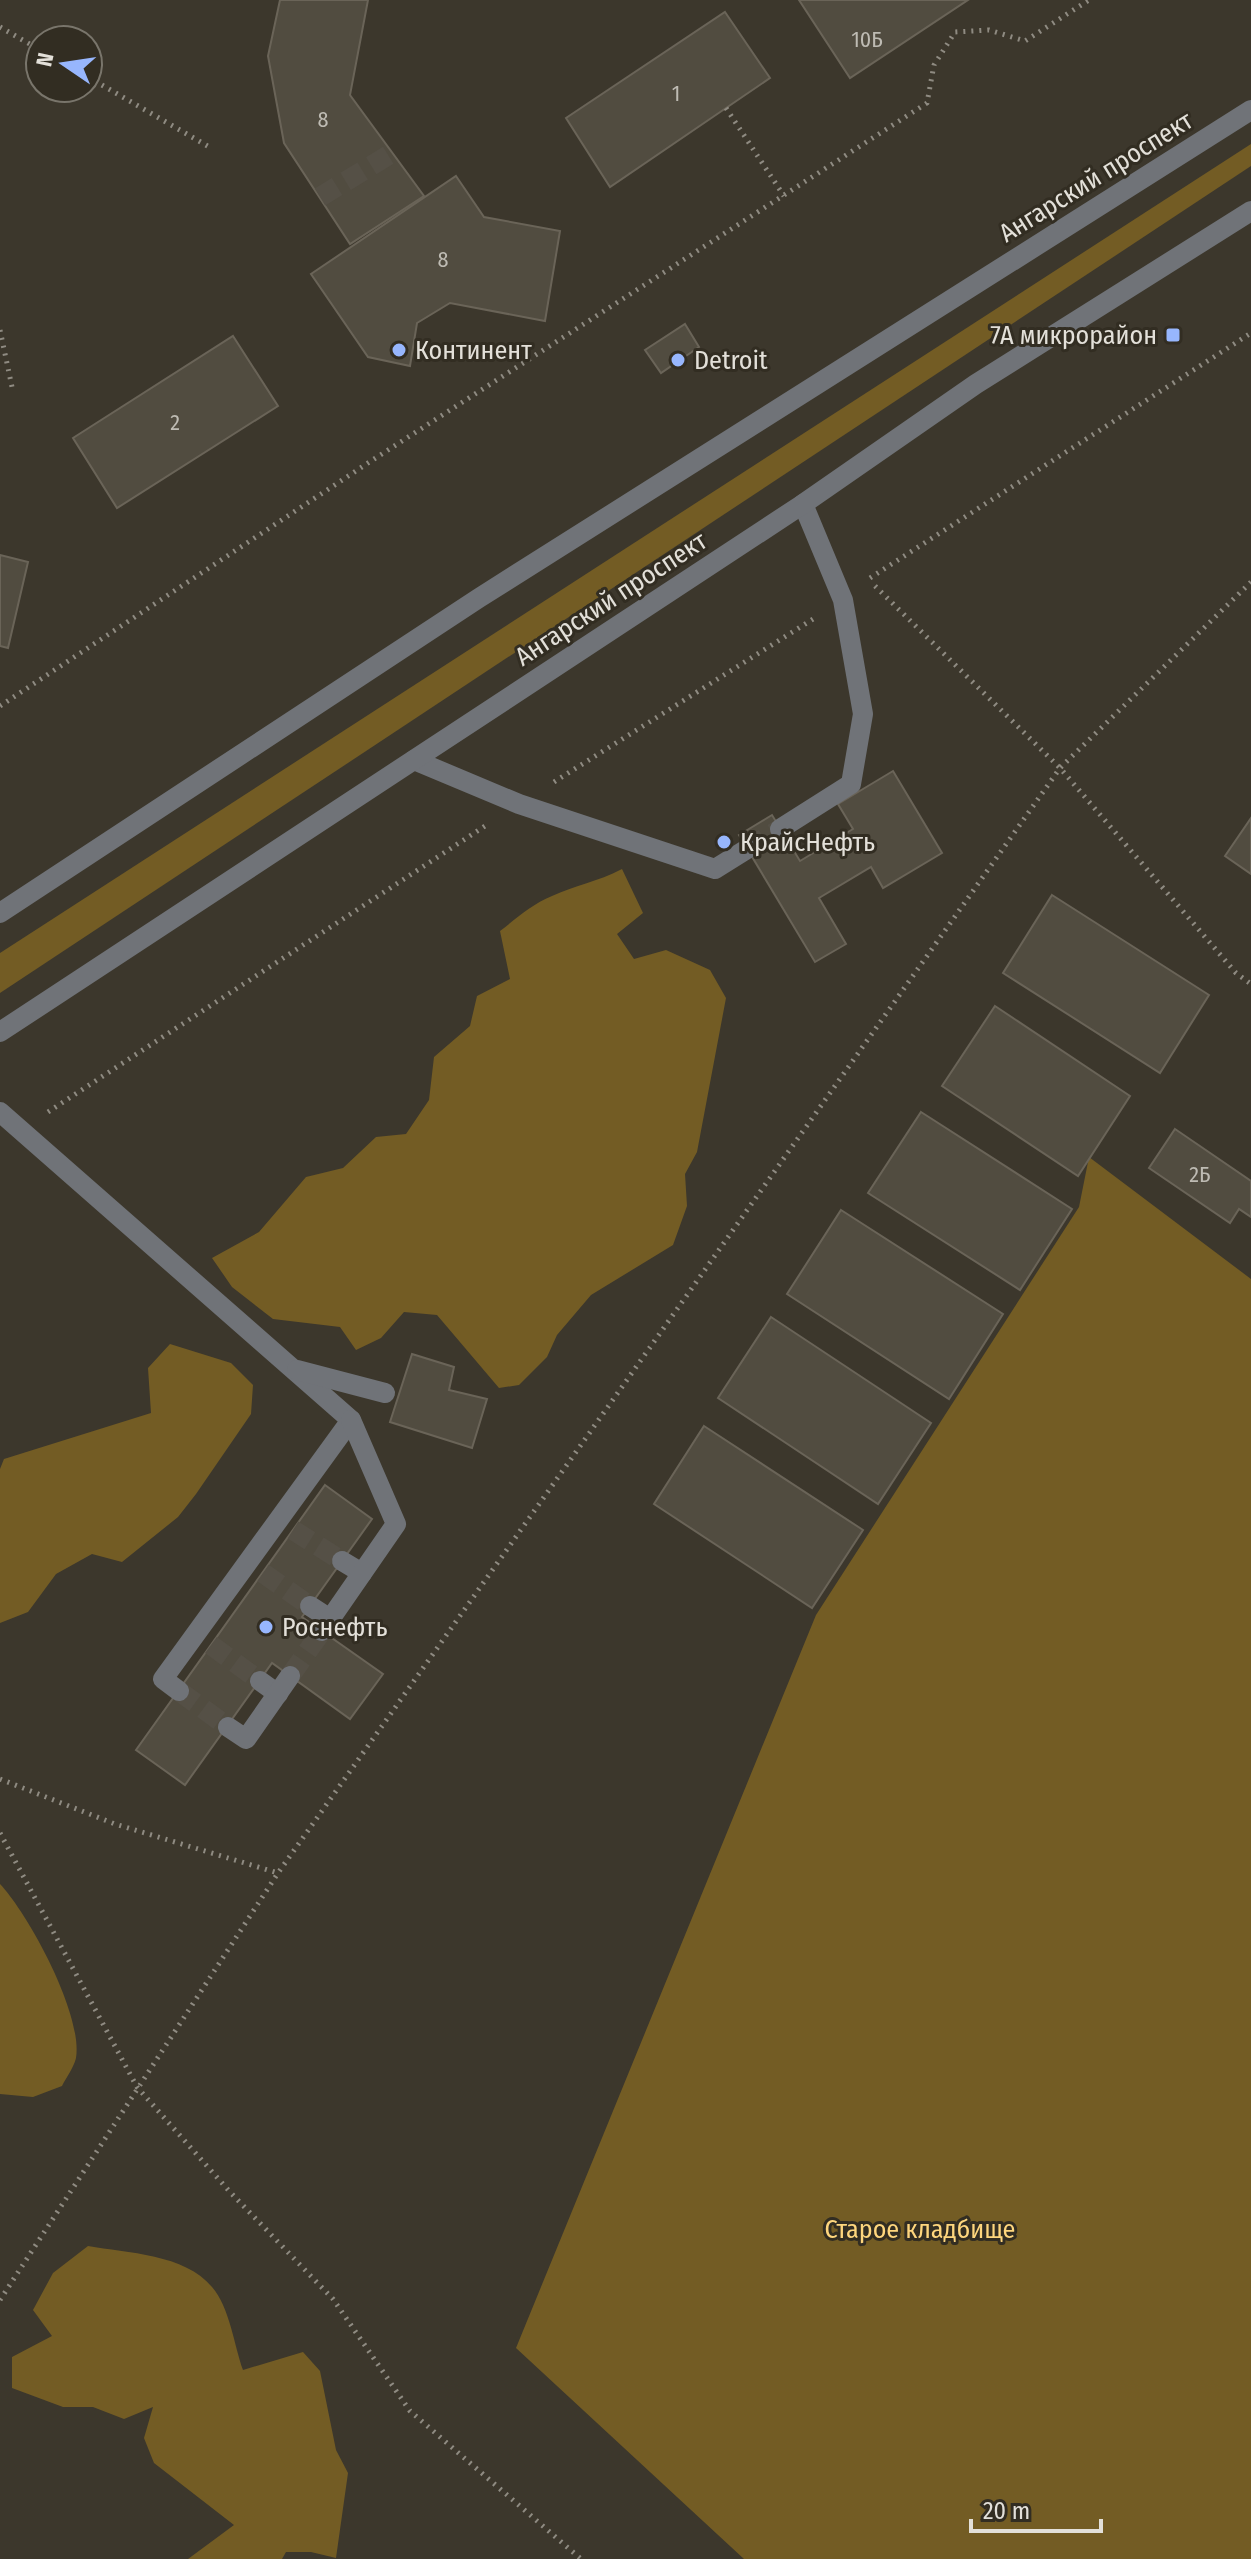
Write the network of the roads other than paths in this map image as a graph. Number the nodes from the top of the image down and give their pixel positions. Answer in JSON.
{"nodes":[{"id":1,"x":1251,"y":110,"type":"edge"},
{"id":2,"x":1251,"y":211,"type":"edge"},
{"id":3,"x":803,"y":504,"type":"junction"},
{"id":4,"x":414,"y":760,"type":"junction"},
{"id":5,"x":780,"y":829,"type":"tunnel mouth"},
{"id":6,"x":747,"y":849,"type":"tunnel mouth"},
{"id":7,"x":0,"y":913,"type":"edge"},
{"id":8,"x":0,"y":1032,"type":"edge"},
{"id":9,"x":0,"y":1112,"type":"edge"},
{"id":10,"x":293,"y":1369,"type":"junction"},
{"id":11,"x":385,"y":1393,"type":"dead end"},
{"id":12,"x":351,"y":1420,"type":"junction"},
{"id":13,"x":342,"y":1561,"type":"tunnel mouth"},
{"id":14,"x":362,"y":1573,"type":"junction"},
{"id":15,"x":310,"y":1606,"type":"tunnel mouth"},
{"id":16,"x":260,"y":1681,"type":"tunnel mouth"},
{"id":17,"x":179,"y":1691,"type":"dead end"},
{"id":18,"x":228,"y":1727,"type":"tunnel mouth"}],
"edges":[{"from":1,"to":7,"type":"street","name":"Ангарский проспект"},
{"from":2,"to":3,"type":"street","name":"Ангарский проспект"},
{"from":3,"to":4,"type":"street","name":"Ангарский проспект"},
{"from":3,"to":5,"type":"street"},
{"from":4,"to":6,"type":"street"},
{"from":4,"to":8,"type":"street","name":"Ангарский проспект"},
{"from":9,"to":10,"type":"street"},
{"from":10,"to":11,"type":"street"},
{"from":10,"to":12,"type":"street"},
{"from":12,"to":14,"type":"street"},
{"from":12,"to":17,"type":"street"},
{"from":13,"to":14,"type":"street"},
{"from":14,"to":15,"type":"street"},
{"from":16,"to":18,"type":"street"}]}
